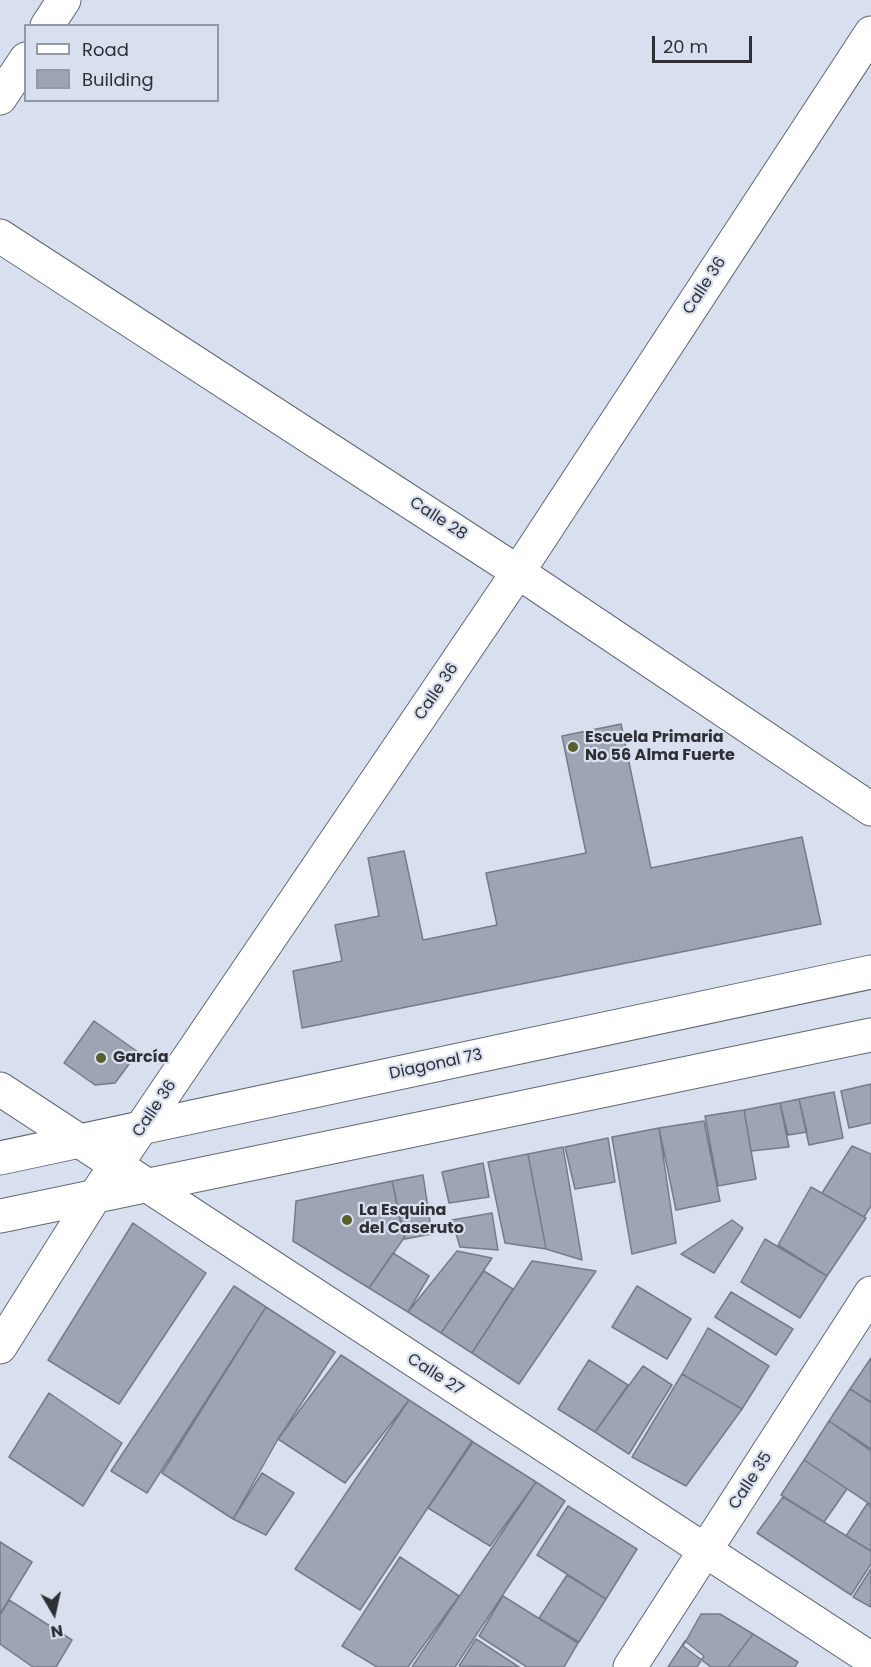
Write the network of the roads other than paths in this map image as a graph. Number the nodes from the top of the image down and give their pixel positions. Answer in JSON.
{"nodes":[{"id":1,"x":64,"y":0,"type":"edge"},
{"id":2,"x":48,"y":24,"type":"edge"},
{"id":3,"x":871,"y":33,"type":"edge"},
{"id":4,"x":24,"y":61,"type":"edge"},
{"id":5,"x":0,"y":98,"type":"edge"},
{"id":6,"x":0,"y":236,"type":"edge"},
{"id":7,"x":519,"y":572,"type":"junction"},
{"id":8,"x":871,"y":809,"type":"edge"},
{"id":9,"x":871,"y":972,"type":"edge"},
{"id":10,"x":871,"y":1035,"type":"edge"},
{"id":11,"x":0,"y":1089,"type":"edge"},
{"id":12,"x":143,"y":1127,"type":"junction"},
{"id":13,"x":80,"y":1141,"type":"junction"},
{"id":14,"x":0,"y":1158,"type":"edge"},
{"id":15,"x":115,"y":1166,"type":"junction"},
{"id":16,"x":145,"y":1185,"type":"junction"},
{"id":17,"x":95,"y":1196,"type":"junction"},
{"id":18,"x":0,"y":1216,"type":"edge"},
{"id":19,"x":871,"y":1293,"type":"edge"},
{"id":20,"x":0,"y":1347,"type":"edge"},
{"id":21,"x":706,"y":1551,"type":"junction"},
{"id":22,"x":871,"y":1659,"type":"edge"},
{"id":23,"x":630,"y":1667,"type":"edge"}],
"edges":[{"from":1,"to":2,"type":"street"},
{"from":3,"to":7,"type":"street","name":"Calle 36"},
{"from":4,"to":5,"type":"street"},
{"from":6,"to":7,"type":"street","name":"Calle 28"},
{"from":7,"to":8,"type":"street","name":"Calle 28"},
{"from":7,"to":12,"type":"street","name":"Calle 36"},
{"from":9,"to":12,"type":"street","name":"Diagonal 73"},
{"from":10,"to":16,"type":"street"},
{"from":11,"to":13,"type":"street","name":"Calle 27"},
{"from":12,"to":13,"type":"street","name":"Diagonal 73"},
{"from":12,"to":15,"type":"street","name":"Calle 36"},
{"from":13,"to":14,"type":"street","name":"Diagonal 73"},
{"from":13,"to":15,"type":"street","name":"Calle 27"},
{"from":15,"to":16,"type":"street","name":"Calle 27"},
{"from":15,"to":17,"type":"street","name":"Calle 36"},
{"from":16,"to":17,"type":"street"},
{"from":16,"to":21,"type":"street","name":"Calle 27"},
{"from":17,"to":18,"type":"street"},
{"from":17,"to":20,"type":"street","name":"Calle 36"},
{"from":19,"to":21,"type":"street","name":"Calle 35"},
{"from":21,"to":22,"type":"street","name":"Calle 27"},
{"from":21,"to":23,"type":"street","name":"Calle 35"}]}
